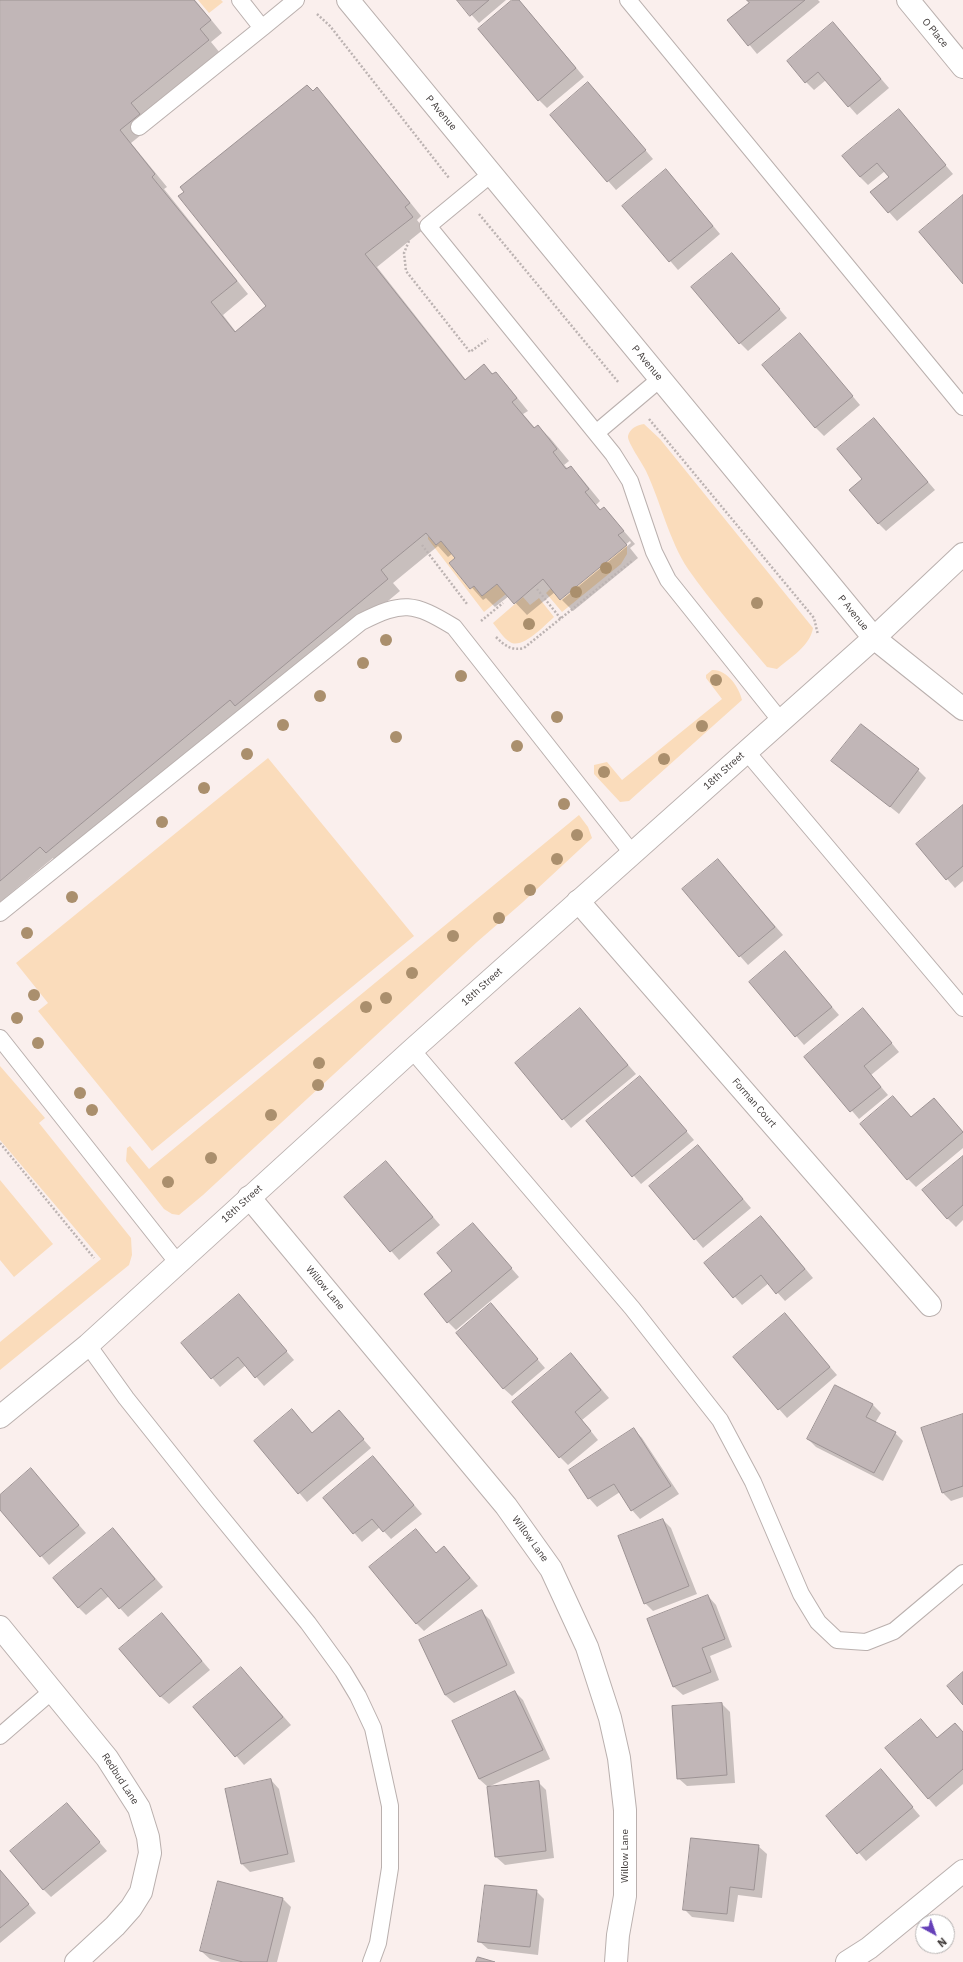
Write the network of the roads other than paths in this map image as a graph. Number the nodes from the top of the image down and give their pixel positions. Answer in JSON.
{"nodes":[{"id":1,"x":240,"y":0,"type":"edge"},
{"id":2,"x":296,"y":0,"type":"edge"},
{"id":3,"x":348,"y":0,"type":"edge"},
{"id":4,"x":628,"y":0,"type":"edge"},
{"id":5,"x":908,"y":0,"type":"edge"},
{"id":6,"x":262,"y":28,"type":"junction"},
{"id":7,"x":963,"y":67,"type":"edge"},
{"id":8,"x":139,"y":126,"type":"dead end"},
{"id":9,"x":491,"y":174,"type":"junction"},
{"id":10,"x":660,"y":378,"type":"junction"},
{"id":11,"x":963,"y":407,"type":"edge"},
{"id":12,"x":596,"y":433,"type":"junction"},
{"id":13,"x":963,"y":554,"type":"edge"},
{"id":14,"x":874,"y":638,"type":"junction"},
{"id":15,"x":963,"y":709,"type":"edge"},
{"id":16,"x":780,"y":720,"type":"junction"},
{"id":17,"x":746,"y":751,"type":"junction"},
{"id":18,"x":632,"y":853,"type":"junction"},
{"id":19,"x":578,"y":901,"type":"junction"},
{"id":20,"x":0,"y":913,"type":"edge"},
{"id":21,"x":963,"y":1008,"type":"edge"},
{"id":22,"x":0,"y":1038,"type":"edge"},
{"id":23,"x":412,"y":1050,"type":"junction"},
{"id":24,"x":249,"y":1197,"type":"junction"},
{"id":25,"x":177,"y":1262,"type":"junction"},
{"id":26,"x":930,"y":1305,"type":"dead end"},
{"id":27,"x":88,"y":1345,"type":"junction"},
{"id":28,"x":0,"y":1417,"type":"edge"},
{"id":29,"x":963,"y":1573,"type":"edge"},
{"id":30,"x":0,"y":1627,"type":"edge"},
{"id":31,"x":52,"y":1690,"type":"junction"},
{"id":32,"x":0,"y":1736,"type":"edge"},
{"id":33,"x":963,"y":1870,"type":"edge"},
{"id":34,"x":76,"y":1962,"type":"edge"},
{"id":35,"x":371,"y":1962,"type":"edge"},
{"id":36,"x":616,"y":1962,"type":"edge"},
{"id":37,"x":847,"y":1962,"type":"edge"}],
"edges":[{"from":1,"to":6,"type":"lane"},
{"from":2,"to":6,"type":"lane"},
{"from":3,"to":9,"type":"street","name":"P Avenue"},
{"from":4,"to":11,"type":"lane"},
{"from":5,"to":7,"type":"street","name":"O Place"},
{"from":6,"to":8,"type":"lane"},
{"from":9,"to":10,"type":"street","name":"P Avenue"},
{"from":9,"to":12,"type":"lane"},
{"from":10,"to":12,"type":"lane"},
{"from":10,"to":14,"type":"street","name":"P Avenue"},
{"from":12,"to":16,"type":"lane"},
{"from":13,"to":14,"type":"street","name":"18th Street"},
{"from":14,"to":15,"type":"street","name":"P Avenue"},
{"from":14,"to":16,"type":"street","name":"18th Street"},
{"from":16,"to":17,"type":"street","name":"18th Street"},
{"from":17,"to":18,"type":"street","name":"18th Street"},
{"from":17,"to":21,"type":"lane"},
{"from":18,"to":19,"type":"street","name":"18th Street"},
{"from":18,"to":20,"type":"lane"},
{"from":19,"to":23,"type":"street","name":"18th Street"},
{"from":19,"to":26,"type":"street","name":"Forman Court"},
{"from":22,"to":25,"type":"lane"},
{"from":23,"to":24,"type":"street","name":"18th Street"},
{"from":23,"to":29,"type":"lane"},
{"from":24,"to":25,"type":"street","name":"18th Street"},
{"from":24,"to":36,"type":"street","name":"Willow Lane"},
{"from":25,"to":27,"type":"street","name":"18th Street"},
{"from":27,"to":28,"type":"street","name":"18th Street"},
{"from":27,"to":35,"type":"lane"},
{"from":30,"to":31,"type":"street","name":"Redbud Lane"},
{"from":31,"to":32,"type":"lane"},
{"from":31,"to":34,"type":"street","name":"Redbud Lane"},
{"from":33,"to":37,"type":"street"}]}
